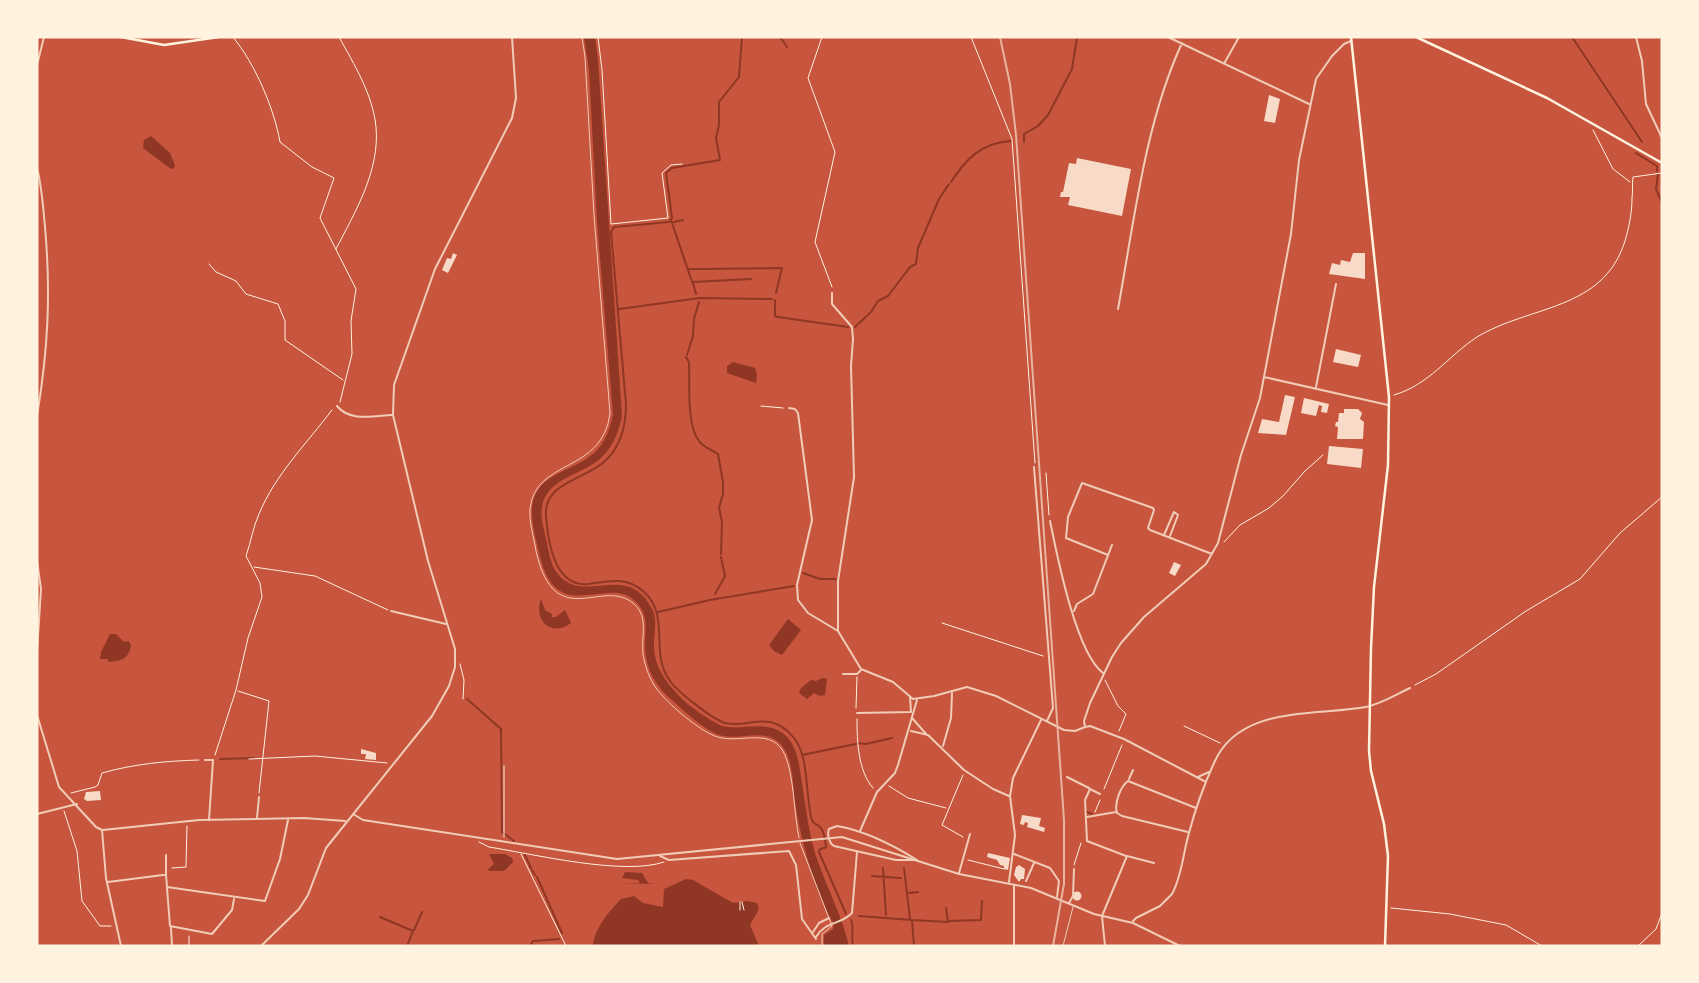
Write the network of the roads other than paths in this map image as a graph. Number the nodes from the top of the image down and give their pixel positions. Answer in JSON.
{"nodes":[{"id":1,"x":44,"y":37,"type":"edge"},
{"id":2,"x":121,"y":37,"type":"edge"},
{"id":3,"x":219,"y":37,"type":"edge"},
{"id":4,"x":512,"y":37,"type":"edge"},
{"id":5,"x":582,"y":37,"type":"edge"},
{"id":6,"x":1168,"y":37,"type":"edge"},
{"id":7,"x":1239,"y":37,"type":"edge"},
{"id":8,"x":1416,"y":37,"type":"edge"},
{"id":9,"x":1636,"y":37,"type":"edge"},
{"id":10,"x":1352,"y":39,"type":"edge"},
{"id":11,"x":1182,"y":43,"type":"junction"},
{"id":12,"x":1225,"y":63,"type":"junction"},
{"id":13,"x":37,"y":65,"type":"edge"},
{"id":14,"x":1310,"y":104,"type":"junction"},
{"id":15,"x":1662,"y":138,"type":"edge"},
{"id":16,"x":1662,"y":163,"type":"edge"},
{"id":17,"x":37,"y":168,"type":"edge"},
{"id":18,"x":1336,"y":284,"type":"dead end"},
{"id":19,"x":832,"y":293,"type":"road end"},
{"id":20,"x":1118,"y":309,"type":"dead end"},
{"id":21,"x":1263,"y":377,"type":"junction"},
{"id":22,"x":1316,"y":388,"type":"junction"},
{"id":23,"x":1389,"y":405,"type":"junction"},
{"id":24,"x":337,"y":406,"type":"road end"},
{"id":25,"x":789,"y":408,"type":"road end"},
{"id":26,"x":393,"y":415,"type":"junction"},
{"id":27,"x":37,"y":416,"type":"edge"},
{"id":28,"x":1034,"y":467,"type":"road end"},
{"id":29,"x":1050,"y":521,"type":"road end"},
{"id":30,"x":1164,"y":535,"type":"junction"},
{"id":31,"x":1170,"y":537,"type":"junction"},
{"id":32,"x":1112,"y":545,"type":"dead end"},
{"id":33,"x":1213,"y":554,"type":"junction"},
{"id":34,"x":1108,"y":555,"type":"junction"},
{"id":35,"x":37,"y":561,"type":"edge"},
{"id":36,"x":391,"y":611,"type":"road end"},
{"id":37,"x":1073,"y":613,"type":"junction"},
{"id":38,"x":447,"y":624,"type":"junction"},
{"id":39,"x":838,"y":631,"type":"junction"},
{"id":40,"x":37,"y":652,"type":"edge"},
{"id":41,"x":861,"y":669,"type":"junction"},
{"id":42,"x":843,"y":674,"type":"dead end"},
{"id":43,"x":1103,"y":675,"type":"junction"},
{"id":44,"x":1410,"y":688,"type":"road end"},
{"id":45,"x":952,"y":692,"type":"junction"},
{"id":46,"x":909,"y":697,"type":"junction"},
{"id":47,"x":917,"y":699,"type":"junction"},
{"id":48,"x":1370,"y":706,"type":"junction"},
{"id":49,"x":911,"y":712,"type":"junction"},
{"id":50,"x":857,"y":713,"type":"road end"},
{"id":51,"x":37,"y":715,"type":"edge"},
{"id":52,"x":912,"y":718,"type":"junction"},
{"id":53,"x":1041,"y":719,"type":"junction"},
{"id":54,"x":1047,"y":722,"type":"junction"},
{"id":55,"x":1085,"y":727,"type":"junction"},
{"id":56,"x":909,"y":731,"type":"junction"},
{"id":57,"x":928,"y":735,"type":"junction"},
{"id":58,"x":942,"y":747,"type":"junction"},
{"id":59,"x":205,"y":760,"type":"road end"},
{"id":60,"x":1133,"y":770,"type":"dead end"},
{"id":61,"x":1210,"y":772,"type":"junction"},
{"id":62,"x":1067,"y":777,"type":"dead end"},
{"id":63,"x":1198,"y":777,"type":"junction"},
{"id":64,"x":1128,"y":780,"type":"junction"},
{"id":65,"x":1206,"y":782,"type":"junction"},
{"id":66,"x":1090,"y":789,"type":"junction"},
{"id":67,"x":1100,"y":794,"type":"dead end"},
{"id":68,"x":1010,"y":796,"type":"junction"},
{"id":69,"x":259,"y":797,"type":"road end"},
{"id":70,"x":77,"y":804,"type":"junction"},
{"id":71,"x":1197,"y":808,"type":"junction"},
{"id":72,"x":1116,"y":811,"type":"junction"},
{"id":73,"x":37,"y":814,"type":"edge"},
{"id":74,"x":353,"y":814,"type":"junction"},
{"id":75,"x":1085,"y":817,"type":"junction"},
{"id":76,"x":288,"y":818,"type":"junction"},
{"id":77,"x":257,"y":819,"type":"junction"},
{"id":78,"x":209,"y":820,"type":"junction"},
{"id":79,"x":346,"y":821,"type":"junction"},
{"id":80,"x":102,"y":830,"type":"junction"},
{"id":81,"x":860,"y":832,"type":"junction"},
{"id":82,"x":1189,"y":832,"type":"junction"},
{"id":83,"x":970,"y":834,"type":"dead end"},
{"id":84,"x":857,"y":851,"type":"junction"},
{"id":85,"x":1013,"y":854,"type":"junction"},
{"id":86,"x":166,"y":855,"type":"dead end"},
{"id":87,"x":660,"y":856,"type":"junction"},
{"id":88,"x":1127,"y":856,"type":"junction"},
{"id":89,"x":917,"y":860,"type":"junction"},
{"id":90,"x":1034,"y":862,"type":"junction"},
{"id":91,"x":1154,"y":863,"type":"dead end"},
{"id":92,"x":1074,"y":869,"type":"road end"},
{"id":93,"x":959,"y":874,"type":"junction"},
{"id":94,"x":166,"y":876,"type":"junction"},
{"id":95,"x":1026,"y":881,"type":"dead end"},
{"id":96,"x":107,"y":882,"type":"junction"},
{"id":97,"x":1009,"y":884,"type":"junction"},
{"id":98,"x":1014,"y":885,"type":"junction"},
{"id":99,"x":167,"y":887,"type":"junction"},
{"id":100,"x":234,"y":897,"type":"junction"},
{"id":101,"x":1057,"y":897,"type":"junction"},
{"id":102,"x":1069,"y":903,"type":"junction"},
{"id":103,"x":1073,"y":905,"type":"junction"},
{"id":104,"x":1102,"y":916,"type":"junction"},
{"id":105,"x":829,"y":918,"type":"junction"},
{"id":106,"x":1133,"y":923,"type":"junction"},
{"id":107,"x":170,"y":926,"type":"junction"},
{"id":108,"x":812,"y":933,"type":"junction"},
{"id":109,"x":816,"y":939,"type":"junction"},
{"id":110,"x":817,"y":945,"type":"edge"},
{"id":111,"x":121,"y":946,"type":"edge"},
{"id":112,"x":172,"y":946,"type":"edge"},
{"id":113,"x":261,"y":946,"type":"edge"},
{"id":114,"x":822,"y":946,"type":"edge"},
{"id":115,"x":1014,"y":946,"type":"edge"},
{"id":116,"x":1063,"y":946,"type":"edge"},
{"id":117,"x":1105,"y":946,"type":"edge"},
{"id":118,"x":1180,"y":946,"type":"edge"},
{"id":119,"x":1385,"y":946,"type":"edge"}],
"edges":[{"from":1,"to":13,"type":"street"},
{"from":2,"to":3,"type":"main road"},
{"from":4,"to":26,"type":"street"},
{"from":5,"to":105,"type":"lane"},
{"from":6,"to":11,"type":"street"},
{"from":7,"to":12,"type":"street"},
{"from":8,"to":16,"type":"main road"},
{"from":9,"to":15,"type":"street"},
{"from":10,"to":14,"type":"street"},
{"from":10,"to":23,"type":"main road"},
{"from":11,"to":12,"type":"street"},
{"from":11,"to":20,"type":"street"},
{"from":12,"to":14,"type":"street"},
{"from":14,"to":21,"type":"street"},
{"from":17,"to":27,"type":"street"},
{"from":18,"to":22,"type":"street"},
{"from":19,"to":39,"type":"street"},
{"from":21,"to":22,"type":"street"},
{"from":21,"to":33,"type":"street"},
{"from":22,"to":23,"type":"street"},
{"from":23,"to":48,"type":"main road"},
{"from":24,"to":26,"type":"street"},
{"from":25,"to":39,"type":"street"},
{"from":26,"to":38,"type":"street"},
{"from":28,"to":54,"type":"street"},
{"from":29,"to":37,"type":"street"},
{"from":30,"to":31,"type":"street"},
{"from":30,"to":31,"type":"street"},
{"from":30,"to":34,"type":"street"},
{"from":31,"to":33,"type":"street"},
{"from":32,"to":34,"type":"street"},
{"from":33,"to":43,"type":"street"},
{"from":34,"to":37,"type":"street"},
{"from":35,"to":40,"type":"street"},
{"from":36,"to":38,"type":"street"},
{"from":37,"to":43,"type":"street"},
{"from":38,"to":74,"type":"street"},
{"from":39,"to":41,"type":"street"},
{"from":41,"to":42,"type":"street"},
{"from":41,"to":46,"type":"street"},
{"from":43,"to":55,"type":"street"},
{"from":44,"to":48,"type":"street"},
{"from":45,"to":47,"type":"street"},
{"from":45,"to":53,"type":"street"},
{"from":45,"to":58,"type":"street"},
{"from":46,"to":47,"type":"street"},
{"from":46,"to":49,"type":"street"},
{"from":47,"to":52,"type":"street"},
{"from":48,"to":61,"type":"street"},
{"from":48,"to":119,"type":"main road"},
{"from":49,"to":50,"type":"street"},
{"from":49,"to":52,"type":"street"},
{"from":51,"to":70,"type":"street"},
{"from":52,"to":56,"type":"street"},
{"from":52,"to":57,"type":"street"},
{"from":53,"to":54,"type":"street"},
{"from":53,"to":68,"type":"street"},
{"from":54,"to":55,"type":"street"},
{"from":55,"to":63,"type":"street"},
{"from":56,"to":57,"type":"street"},
{"from":56,"to":81,"type":"street"},
{"from":57,"to":58,"type":"street"},
{"from":58,"to":68,"type":"street"},
{"from":59,"to":78,"type":"street"},
{"from":60,"to":64,"type":"street"},
{"from":61,"to":63,"type":"street"},
{"from":61,"to":65,"type":"street"},
{"from":62,"to":66,"type":"street"},
{"from":63,"to":65,"type":"street"},
{"from":64,"to":71,"type":"street"},
{"from":64,"to":72,"type":"street"},
{"from":65,"to":71,"type":"street"},
{"from":66,"to":67,"type":"street"},
{"from":66,"to":75,"type":"street"},
{"from":68,"to":85,"type":"street"},
{"from":69,"to":77,"type":"street"},
{"from":70,"to":73,"type":"street"},
{"from":70,"to":80,"type":"street"},
{"from":71,"to":82,"type":"street"},
{"from":72,"to":75,"type":"street"},
{"from":72,"to":82,"type":"street"},
{"from":74,"to":79,"type":"street"},
{"from":74,"to":87,"type":"street"},
{"from":75,"to":88,"type":"street"},
{"from":76,"to":77,"type":"street"},
{"from":76,"to":79,"type":"street"},
{"from":76,"to":100,"type":"street"},
{"from":77,"to":78,"type":"street"},
{"from":78,"to":80,"type":"street"},
{"from":79,"to":113,"type":"street"},
{"from":80,"to":96,"type":"street"},
{"from":81,"to":84,"type":"street"},
{"from":81,"to":89,"type":"street"},
{"from":82,"to":106,"type":"street"},
{"from":83,"to":93,"type":"street"},
{"from":84,"to":89,"type":"street"},
{"from":84,"to":109,"type":"street"},
{"from":85,"to":90,"type":"street"},
{"from":85,"to":97,"type":"street"},
{"from":86,"to":94,"type":"street"},
{"from":87,"to":89,"type":"street"},
{"from":87,"to":108,"type":"street"},
{"from":88,"to":91,"type":"street"},
{"from":88,"to":104,"type":"street"},
{"from":89,"to":93,"type":"street"},
{"from":90,"to":95,"type":"street"},
{"from":90,"to":101,"type":"street"},
{"from":92,"to":102,"type":"street"},
{"from":93,"to":97,"type":"street"},
{"from":94,"to":96,"type":"street"},
{"from":94,"to":99,"type":"street"},
{"from":96,"to":111,"type":"street"},
{"from":97,"to":98,"type":"street"},
{"from":98,"to":101,"type":"street"},
{"from":98,"to":115,"type":"street"},
{"from":99,"to":100,"type":"street"},
{"from":99,"to":107,"type":"street"},
{"from":100,"to":107,"type":"street"},
{"from":101,"to":102,"type":"street"},
{"from":102,"to":103,"type":"street"},
{"from":103,"to":104,"type":"street"},
{"from":103,"to":116,"type":"lane"},
{"from":104,"to":106,"type":"street"},
{"from":104,"to":117,"type":"street"},
{"from":105,"to":108,"type":"street"},
{"from":105,"to":114,"type":"lane"},
{"from":106,"to":118,"type":"street"},
{"from":107,"to":112,"type":"street"},
{"from":108,"to":109,"type":"street"},
{"from":109,"to":110,"type":"lane"}]}
